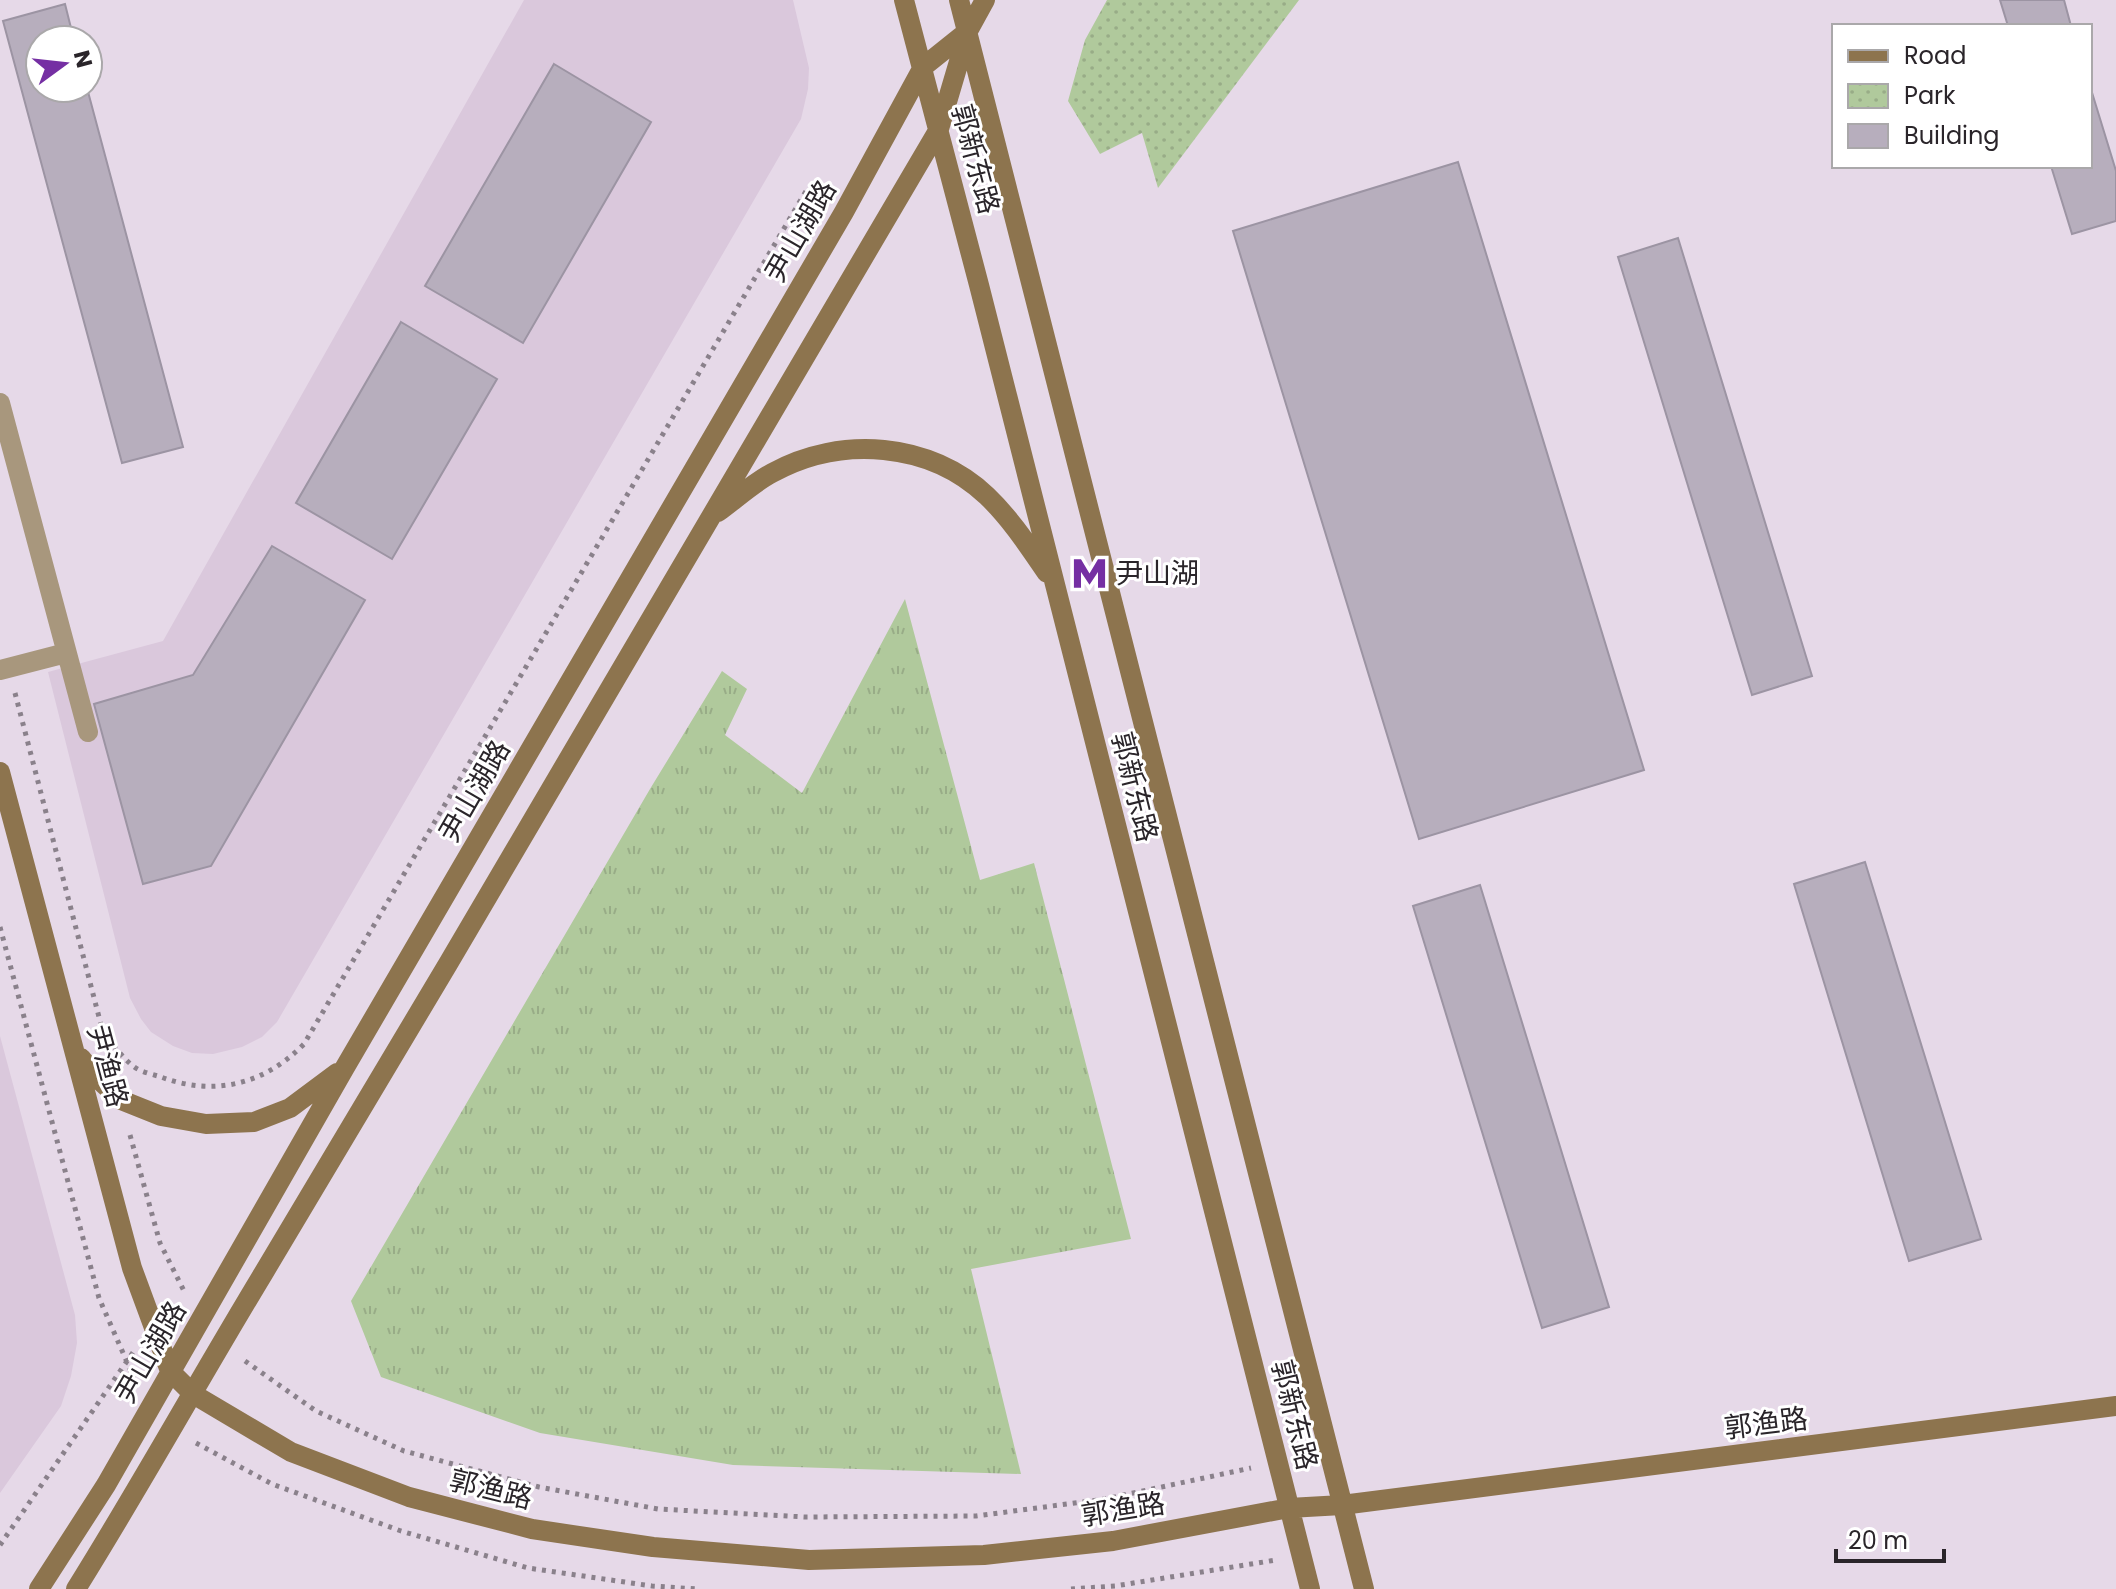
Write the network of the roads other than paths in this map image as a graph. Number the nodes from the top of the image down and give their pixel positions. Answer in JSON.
{"nodes":[{"id":1,"x":904,"y":0,"type":"edge"},
{"id":2,"x":959,"y":0,"type":"edge"},
{"id":3,"x":985,"y":0,"type":"edge"},
{"id":4,"x":968,"y":31,"type":"junction"},
{"id":5,"x":923,"y":67,"type":"junction"},
{"id":6,"x":939,"y":129,"type":"junction"},
{"id":7,"x":0,"y":403,"type":"edge"},
{"id":8,"x":711,"y":517,"type":"junction"},
{"id":9,"x":1055,"y":585,"type":"junction"},
{"id":10,"x":66,"y":653,"type":"junction"},
{"id":11,"x":4,"y":669,"type":"edge"},
{"id":12,"x":88,"y":732,"type":"dead end"},
{"id":13,"x":0,"y":772,"type":"edge"},
{"id":14,"x":75,"y":1051,"type":"junction"},
{"id":15,"x":344,"y":1069,"type":"junction"},
{"id":16,"x":170,"y":1371,"type":"junction"},
{"id":17,"x":193,"y":1394,"type":"junction"},
{"id":18,"x":2116,"y":1406,"type":"edge"},
{"id":19,"x":1342,"y":1505,"type":"junction"},
{"id":20,"x":1289,"y":1508,"type":"junction"},
{"id":21,"x":39,"y":1589,"type":"edge"},
{"id":22,"x":76,"y":1589,"type":"edge"},
{"id":23,"x":1310,"y":1589,"type":"edge"},
{"id":24,"x":1364,"y":1589,"type":"edge"}],
"edges":[{"from":1,"to":5,"type":"main road","name":"郭新东路"},
{"from":2,"to":4,"type":"main road","name":"郭新东路"},
{"from":3,"to":4,"type":"main road","name":"尹山湖路"},
{"from":4,"to":5,"type":"main road","name":"尹山湖路"},
{"from":4,"to":6,"type":"main road","name":"尹山湖路"},
{"from":4,"to":19,"type":"main road","name":"郭新东路"},
{"from":5,"to":6,"type":"main road","name":"郭新东路"},
{"from":5,"to":15,"type":"main road","name":"尹山湖路"},
{"from":6,"to":8,"type":"main road","name":"尹山湖路"},
{"from":6,"to":9,"type":"main road","name":"郭新东路"},
{"from":7,"to":10,"type":"lane"},
{"from":8,"to":9,"type":"main road"},
{"from":8,"to":17,"type":"main road","name":"尹山湖路"},
{"from":9,"to":20,"type":"main road","name":"郭新东路"},
{"from":10,"to":11,"type":"lane"},
{"from":10,"to":12,"type":"lane"},
{"from":13,"to":14,"type":"main road","name":"尹渔路"},
{"from":14,"to":15,"type":"main road"},
{"from":14,"to":16,"type":"main road","name":"尹渔路"},
{"from":15,"to":16,"type":"main road","name":"尹山湖路"},
{"from":16,"to":17,"type":"main road","name":"郭渔路"},
{"from":16,"to":21,"type":"main road","name":"尹山湖路"},
{"from":17,"to":20,"type":"main road","name":"郭渔路"},
{"from":17,"to":22,"type":"main road","name":"尹山湖路"},
{"from":18,"to":19,"type":"main road","name":"郭渔路"},
{"from":19,"to":20,"type":"main road","name":"郭渔路"},
{"from":19,"to":24,"type":"main road","name":"郭新东路"},
{"from":20,"to":23,"type":"main road","name":"郭新东路"}]}
